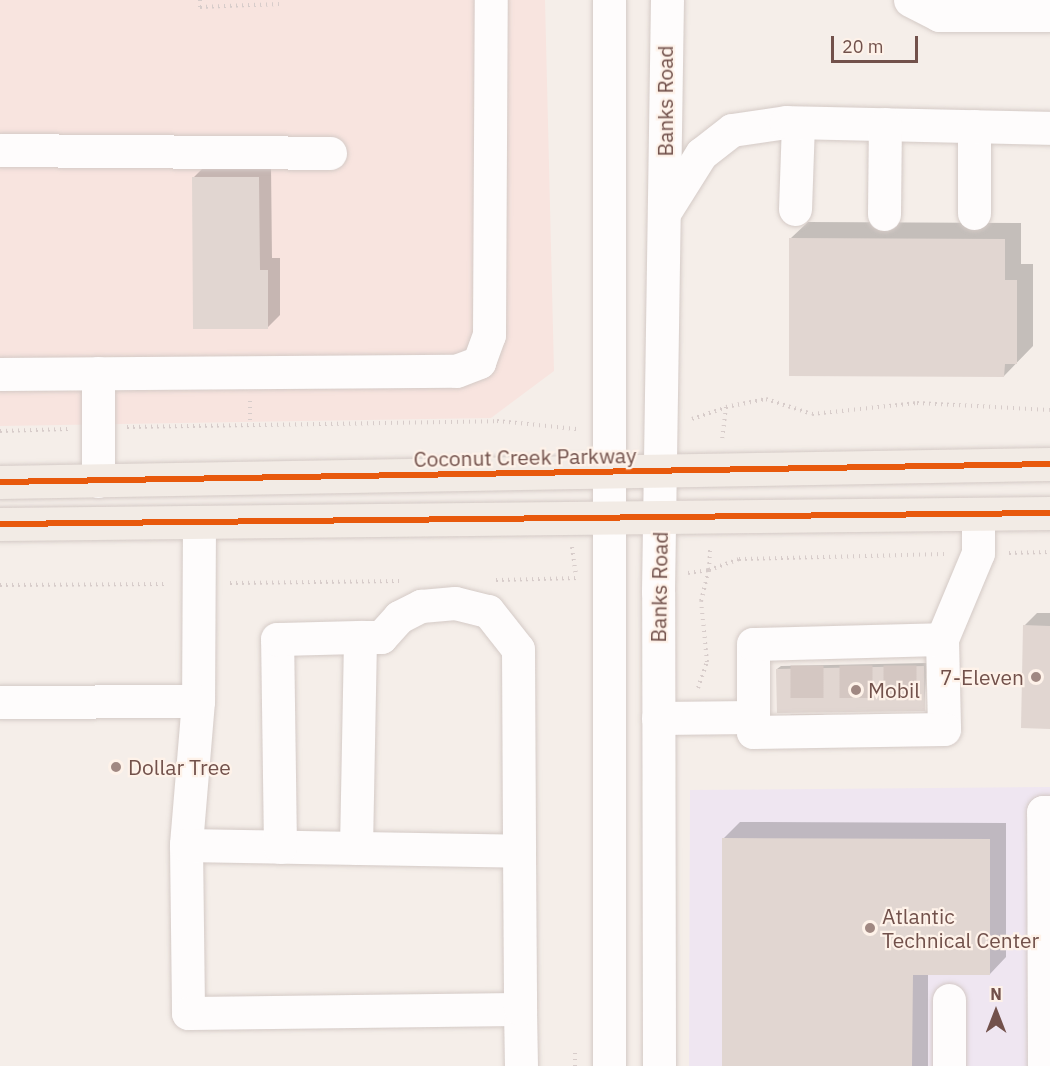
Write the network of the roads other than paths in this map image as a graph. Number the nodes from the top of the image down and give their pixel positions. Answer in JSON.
{"nodes":[{"id":1,"x":491,"y":0,"type":"edge"},
{"id":2,"x":609,"y":0,"type":"edge"},
{"id":3,"x":667,"y":0,"type":"edge"},
{"id":4,"x":910,"y":0,"type":"edge"},
{"id":5,"x":1050,"y":15,"type":"edge"},
{"id":6,"x":798,"y":123,"type":"junction"},
{"id":7,"x":885,"y":124,"type":"junction"},
{"id":8,"x":974,"y":126,"type":"junction"},
{"id":9,"x":1050,"y":128,"type":"edge"},
{"id":10,"x":0,"y":150,"type":"edge"},
{"id":11,"x":330,"y":153,"type":"dead end"},
{"id":12,"x":795,"y":209,"type":"dead end"},
{"id":13,"x":664,"y":213,"type":"junction"},
{"id":14,"x":974,"y":213,"type":"dead end"},
{"id":15,"x":884,"y":214,"type":"dead end"},
{"id":16,"x":98,"y":373,"type":"junction"},
{"id":17,"x":0,"y":374,"type":"edge"},
{"id":18,"x":1050,"y":464,"type":"edge"},
{"id":19,"x":662,"y":470,"type":"junction"},
{"id":20,"x":610,"y":473,"type":"junction"},
{"id":21,"x":98,"y":481,"type":"junction"},
{"id":22,"x":0,"y":482,"type":"edge"},
{"id":23,"x":1050,"y":513,"type":"edge"},
{"id":24,"x":978,"y":514,"type":"junction"},
{"id":25,"x":610,"y":519,"type":"junction"},
{"id":26,"x":660,"y":519,"type":"junction"},
{"id":27,"x":199,"y":523,"type":"junction"},
{"id":28,"x":0,"y":524,"type":"edge"},
{"id":29,"x":360,"y":637,"type":"junction"},
{"id":30,"x":942,"y":639,"type":"junction"},
{"id":31,"x":198,"y":701,"type":"junction"},
{"id":32,"x":0,"y":702,"type":"edge"},
{"id":33,"x":753,"y":717,"type":"junction"},
{"id":34,"x":658,"y":718,"type":"junction"},
{"id":35,"x":1050,"y":812,"type":"edge"},
{"id":36,"x":186,"y":845,"type":"junction"},
{"id":37,"x":280,"y":847,"type":"junction"},
{"id":38,"x":356,"y":848,"type":"junction"},
{"id":39,"x":519,"y":851,"type":"junction"},
{"id":40,"x":948,"y":1000,"type":"dead end"},
{"id":41,"x":520,"y":1009,"type":"junction"},
{"id":42,"x":520,"y":1066,"type":"edge"},
{"id":43,"x":609,"y":1066,"type":"edge"},
{"id":44,"x":658,"y":1066,"type":"edge"},
{"id":45,"x":949,"y":1066,"type":"edge"},
{"id":46,"x":1044,"y":1066,"type":"edge"}],
"edges":[{"from":1,"to":16,"type":"street"},
{"from":2,"to":20,"type":"street"},
{"from":3,"to":13,"type":"street","name":"Banks Road"},
{"from":4,"to":5,"type":"street"},
{"from":6,"to":7,"type":"street"},
{"from":6,"to":12,"type":"street"},
{"from":6,"to":13,"type":"street"},
{"from":7,"to":8,"type":"street"},
{"from":7,"to":15,"type":"street"},
{"from":8,"to":9,"type":"street"},
{"from":8,"to":14,"type":"street"},
{"from":10,"to":11,"type":"street"},
{"from":13,"to":19,"type":"street","name":"Banks Road"},
{"from":16,"to":17,"type":"street"},
{"from":16,"to":21,"type":"street"},
{"from":18,"to":19,"type":"main road","name":"Coconut Creek Parkway"},
{"from":19,"to":20,"type":"main road","name":"Coconut Creek Parkway"},
{"from":19,"to":26,"type":"street","name":"Banks Road"},
{"from":20,"to":21,"type":"main road","name":"Coconut Creek Parkway"},
{"from":20,"to":25,"type":"street"},
{"from":21,"to":22,"type":"main road","name":"Coconut Creek Parkway"},
{"from":23,"to":24,"type":"main road"},
{"from":24,"to":26,"type":"main road"},
{"from":24,"to":30,"type":"street"},
{"from":25,"to":26,"type":"main road"},
{"from":25,"to":27,"type":"main road"},
{"from":25,"to":43,"type":"street"},
{"from":26,"to":34,"type":"street","name":"Banks Road"},
{"from":27,"to":28,"type":"main road"},
{"from":27,"to":31,"type":"street"},
{"from":29,"to":37,"type":"street"},
{"from":29,"to":38,"type":"street"},
{"from":29,"to":39,"type":"street"},
{"from":30,"to":33,"type":"street"},
{"from":30,"to":33,"type":"street"},
{"from":31,"to":32,"type":"street"},
{"from":31,"to":36,"type":"street"},
{"from":33,"to":34,"type":"street"},
{"from":34,"to":44,"type":"street","name":"Banks Road"},
{"from":35,"to":46,"type":"street"},
{"from":36,"to":37,"type":"street"},
{"from":36,"to":41,"type":"street"},
{"from":37,"to":38,"type":"street"},
{"from":38,"to":39,"type":"street"},
{"from":39,"to":41,"type":"street"},
{"from":40,"to":45,"type":"street"},
{"from":41,"to":42,"type":"street"}]}
